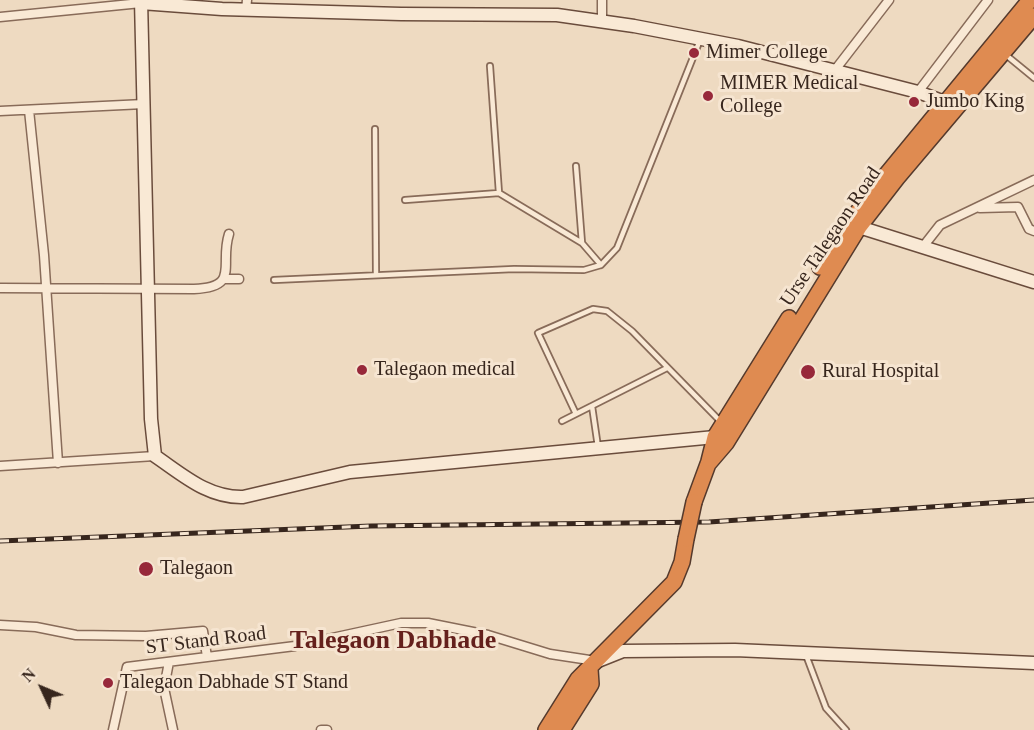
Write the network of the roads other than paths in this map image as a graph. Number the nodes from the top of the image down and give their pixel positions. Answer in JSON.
{"nodes":[{"id":1,"x":73,"y":0,"type":"edge"},
{"id":2,"x":602,"y":0,"type":"edge"},
{"id":3,"x":888,"y":0,"type":"edge"},
{"id":4,"x":988,"y":0,"type":"edge"},
{"id":5,"x":1030,"y":0,"type":"edge"},
{"id":6,"x":141,"y":2,"type":"edge"},
{"id":7,"x":247,"y":5,"type":"edge"},
{"id":8,"x":81,"y":10,"type":"junction"},
{"id":9,"x":1034,"y":16,"type":"edge"},
{"id":10,"x":0,"y":17,"type":"edge"},
{"id":11,"x":602,"y":21,"type":"junction"},
{"id":12,"x":700,"y":40,"type":"junction"},
{"id":13,"x":1004,"y":54,"type":"junction"},
{"id":14,"x":490,"y":66,"type":"dead end"},
{"id":15,"x":836,"y":70,"type":"junction"},
{"id":16,"x":1034,"y":78,"type":"edge"},
{"id":17,"x":918,"y":92,"type":"junction"},
{"id":18,"x":144,"y":104,"type":"junction"},
{"id":19,"x":953,"y":105,"type":"junction"},
{"id":20,"x":29,"y":110,"type":"junction"},
{"id":21,"x":0,"y":111,"type":"edge"},
{"id":22,"x":375,"y":129,"type":"dead end"},
{"id":23,"x":576,"y":166,"type":"dead end"},
{"id":24,"x":1034,"y":180,"type":"edge"},
{"id":25,"x":498,"y":193,"type":"junction"},
{"id":26,"x":405,"y":200,"type":"dead end"},
{"id":27,"x":977,"y":208,"type":"junction"},
{"id":28,"x":859,"y":227,"type":"junction"},
{"id":29,"x":1034,"y":231,"type":"edge"},
{"id":30,"x":229,"y":234,"type":"dead end"},
{"id":31,"x":582,"y":243,"type":"junction"},
{"id":32,"x":922,"y":248,"type":"junction"},
{"id":33,"x":601,"y":265,"type":"junction"},
{"id":34,"x":376,"y":274,"type":"junction"},
{"id":35,"x":225,"y":279,"type":"junction"},
{"id":36,"x":239,"y":279,"type":"dead end"},
{"id":37,"x":274,"y":280,"type":"dead end"},
{"id":38,"x":1034,"y":282,"type":"edge"},
{"id":39,"x":46,"y":287,"type":"junction"},
{"id":40,"x":0,"y":288,"type":"edge"},
{"id":41,"x":148,"y":289,"type":"junction"},
{"id":42,"x":667,"y":368,"type":"junction"},
{"id":43,"x":592,"y":406,"type":"junction"},
{"id":44,"x":576,"y":414,"type":"junction"},
{"id":45,"x":562,"y":421,"type":"dead end"},
{"id":46,"x":723,"y":424,"type":"junction"},
{"id":47,"x":715,"y":438,"type":"junction"},
{"id":48,"x":598,"y":447,"type":"junction"},
{"id":49,"x":155,"y":456,"type":"junction"},
{"id":50,"x":58,"y":463,"type":"junction"},
{"id":51,"x":708,"y":464,"type":"junction"},
{"id":52,"x":0,"y":466,"type":"edge"},
{"id":53,"x":0,"y":625,"type":"edge"},
{"id":54,"x":805,"y":653,"type":"junction"},
{"id":55,"x":207,"y":657,"type":"junction"},
{"id":56,"x":169,"y":662,"type":"junction"},
{"id":57,"x":1034,"y":663,"type":"edge"},
{"id":58,"x":593,"y":671,"type":"junction"},
{"id":59,"x":838,"y":721,"type":"junction"},
{"id":60,"x":113,"y":730,"type":"edge"},
{"id":61,"x":173,"y":730,"type":"edge"},
{"id":62,"x":321,"y":730,"type":"edge"},
{"id":63,"x":327,"y":730,"type":"edge"},
{"id":64,"x":546,"y":730,"type":"edge"},
{"id":65,"x":562,"y":730,"type":"edge"},
{"id":66,"x":840,"y":730,"type":"edge"},
{"id":67,"x":846,"y":730,"type":"edge"}],
"edges":[{"from":1,"to":8,"type":"street"},
{"from":2,"to":11,"type":"street"},
{"from":3,"to":15,"type":"street"},
{"from":4,"to":17,"type":"street"},
{"from":5,"to":19,"type":"highway","name":"Urse Talegaon Road"},
{"from":6,"to":7,"type":"street"},
{"from":6,"to":8,"type":"street"},
{"from":6,"to":18,"type":"street"},
{"from":7,"to":11,"type":"street"},
{"from":8,"to":10,"type":"street"},
{"from":9,"to":13,"type":"highway","name":"Urse Talegaon Road"},
{"from":11,"to":12,"type":"street"},
{"from":12,"to":15,"type":"street"},
{"from":12,"to":33,"type":"lane"},
{"from":13,"to":16,"type":"lane"},
{"from":13,"to":19,"type":"highway","name":"Urse Talegaon Road"},
{"from":14,"to":25,"type":"lane"},
{"from":15,"to":17,"type":"street"},
{"from":17,"to":19,"type":"street"},
{"from":18,"to":20,"type":"street"},
{"from":18,"to":41,"type":"street"},
{"from":19,"to":28,"type":"highway","name":"Urse Talegaon Road"},
{"from":19,"to":46,"type":"highway","name":"Urse Talegaon Road"},
{"from":20,"to":21,"type":"street"},
{"from":20,"to":39,"type":"street"},
{"from":22,"to":34,"type":"lane"},
{"from":23,"to":31,"type":"lane"},
{"from":24,"to":27,"type":"street"},
{"from":25,"to":26,"type":"lane"},
{"from":25,"to":31,"type":"lane"},
{"from":27,"to":29,"type":"street"},
{"from":27,"to":32,"type":"street"},
{"from":28,"to":32,"type":"street"},
{"from":28,"to":51,"type":"highway","name":"Urse Talegaon Road"},
{"from":30,"to":35,"type":"street"},
{"from":31,"to":33,"type":"lane"},
{"from":32,"to":38,"type":"street"},
{"from":33,"to":34,"type":"lane"},
{"from":34,"to":37,"type":"lane"},
{"from":35,"to":36,"type":"street"},
{"from":35,"to":41,"type":"street"},
{"from":39,"to":40,"type":"street"},
{"from":39,"to":41,"type":"street"},
{"from":39,"to":50,"type":"street"},
{"from":41,"to":49,"type":"street"},
{"from":42,"to":43,"type":"lane"},
{"from":42,"to":44,"type":"lane"},
{"from":42,"to":46,"type":"lane"},
{"from":43,"to":44,"type":"lane"},
{"from":43,"to":48,"type":"lane"},
{"from":44,"to":45,"type":"lane"},
{"from":46,"to":47,"type":"highway","name":"Urse Talegaon Road"},
{"from":47,"to":48,"type":"street"},
{"from":47,"to":51,"type":"highway","name":"Urse Talegaon Road"},
{"from":48,"to":49,"type":"street"},
{"from":49,"to":50,"type":"street"},
{"from":50,"to":52,"type":"street"},
{"from":51,"to":58,"type":"highway","name":"Urse Talegaon Road","bridge":true},
{"from":53,"to":55,"type":"street"},
{"from":54,"to":57,"type":"street"},
{"from":54,"to":58,"type":"street"},
{"from":54,"to":59,"type":"lane"},
{"from":55,"to":56,"type":"street","name":"ST Stand Road"},
{"from":55,"to":58,"type":"street","name":"ST Stand Road"},
{"from":56,"to":60,"type":"street","name":"ST Stand Road"},
{"from":56,"to":61,"type":"street"},
{"from":58,"to":64,"type":"highway"},
{"from":58,"to":65,"type":"highway"},
{"from":59,"to":66,"type":"lane"},
{"from":59,"to":67,"type":"lane"},
{"from":62,"to":63,"type":"street"}]}
